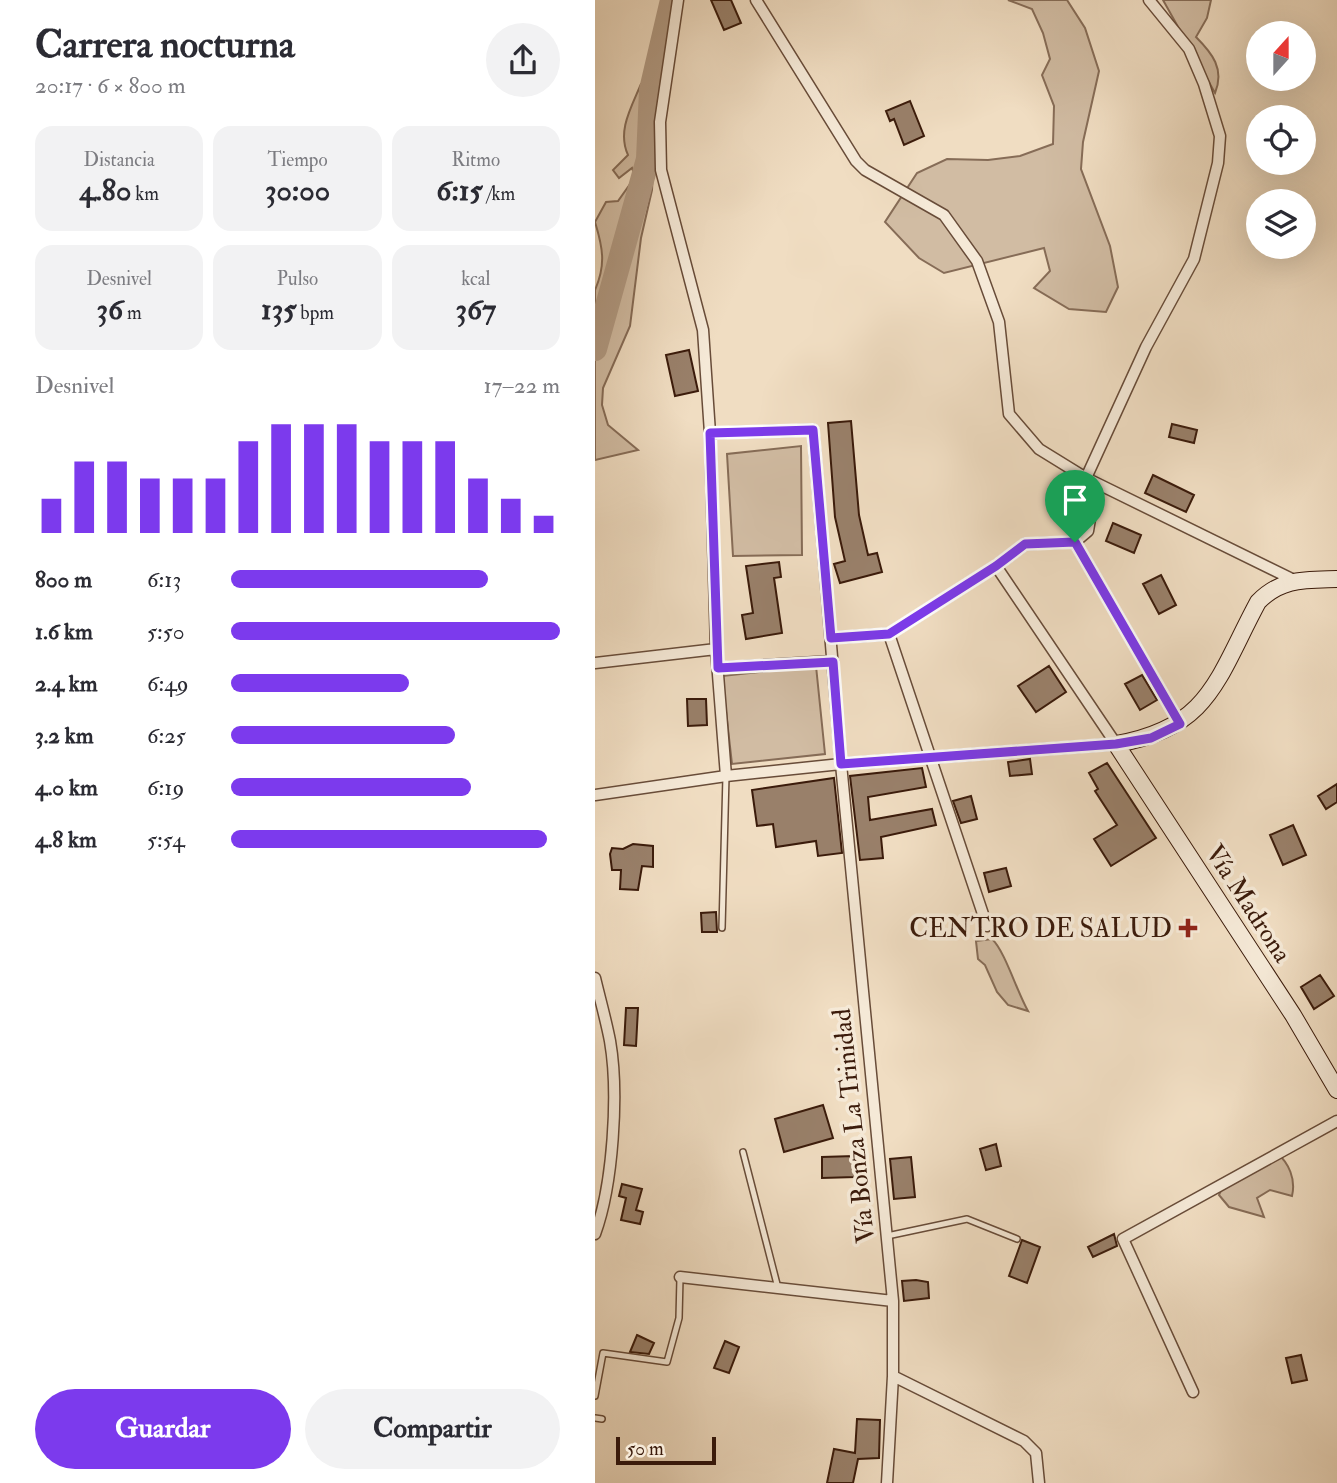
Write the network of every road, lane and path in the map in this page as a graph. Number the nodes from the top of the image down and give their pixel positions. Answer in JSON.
{"nodes":[{"id":1,"x":678,"y":0,"type":"edge"},
{"id":2,"x":756,"y":0,"type":"edge"},
{"id":3,"x":1149,"y":0,"type":"edge"},
{"id":4,"x":710,"y":433,"type":"junction"},
{"id":5,"x":1086,"y":478,"type":"junction"},
{"id":6,"x":1075,"y":542,"type":"junction"},
{"id":7,"x":996,"y":566,"type":"junction"},
{"id":8,"x":1337,"y":579,"type":"edge"},
{"id":9,"x":1294,"y":580,"type":"junction"},
{"id":10,"x":889,"y":634,"type":"junction"},
{"id":11,"x":831,"y":638,"type":"junction"},
{"id":12,"x":716,"y":649,"type":"junction"},
{"id":13,"x":833,"y":662,"type":"junction"},
{"id":14,"x":595,"y":663,"type":"edge"},
{"id":15,"x":718,"y":668,"type":"junction"},
{"id":16,"x":1180,"y":724,"type":"junction"},
{"id":17,"x":1116,"y":744,"type":"junction"},
{"id":18,"x":931,"y":757,"type":"junction"},
{"id":19,"x":841,"y":764,"type":"junction"},
{"id":20,"x":726,"y":776,"type":"junction"},
{"id":21,"x":595,"y":795,"type":"edge"},
{"id":22,"x":987,"y":926,"type":"dead end"},
{"id":23,"x":722,"y":928,"type":"dead end"},
{"id":24,"x":595,"y":978,"type":"edge"},
{"id":25,"x":1337,"y":1090,"type":"edge"},
{"id":26,"x":1337,"y":1121,"type":"edge"},
{"id":27,"x":743,"y":1152,"type":"dead end"},
{"id":28,"x":595,"y":1234,"type":"edge"},
{"id":29,"x":887,"y":1236,"type":"junction"},
{"id":30,"x":1017,"y":1239,"type":"dead end"},
{"id":31,"x":680,"y":1278,"type":"joint"},
{"id":32,"x":778,"y":1288,"type":"junction"},
{"id":33,"x":894,"y":1301,"type":"junction"},
{"id":34,"x":893,"y":1376,"type":"junction"},
{"id":35,"x":1193,"y":1392,"type":"dead end"},
{"id":36,"x":595,"y":1396,"type":"edge"},
{"id":37,"x":595,"y":1418,"type":"edge"},
{"id":38,"x":603,"y":1419,"type":"dead end"},
{"id":39,"x":887,"y":1483,"type":"edge"},
{"id":40,"x":1039,"y":1483,"type":"edge"}],
"edges":[{"from":1,"to":4,"type":"street"},
{"from":2,"to":5,"type":"street"},
{"from":3,"to":5,"type":"street"},
{"from":4,"to":11,"type":"street","name":"Vía Bonza La Trinidad"},
{"from":4,"to":12,"type":"street"},
{"from":5,"to":6,"type":"street"},
{"from":5,"to":9,"type":"street"},
{"from":6,"to":7,"type":"street"},
{"from":6,"to":16,"type":"street"},
{"from":7,"to":10,"type":"street"},
{"from":7,"to":17,"type":"street"},
{"from":8,"to":9,"type":"street"},
{"from":9,"to":16,"type":"street"},
{"from":10,"to":11,"type":"street"},
{"from":10,"to":18,"type":"street"},
{"from":11,"to":13,"type":"street","name":"Vía Bonza La Trinidad"},
{"from":12,"to":14,"type":"street"},
{"from":12,"to":15,"type":"street"},
{"from":13,"to":15,"type":"street"},
{"from":13,"to":19,"type":"street","name":"Vía Bonza La Trinidad"},
{"from":15,"to":20,"type":"street"},
{"from":16,"to":17,"type":"street"},
{"from":17,"to":18,"type":"street"},
{"from":17,"to":25,"type":"street","name":"Vía Madrona"},
{"from":18,"to":19,"type":"street"},
{"from":18,"to":22,"type":"street"},
{"from":19,"to":20,"type":"street"},
{"from":19,"to":29,"type":"street","name":"Vía Bonza La Trinidad"},
{"from":20,"to":21,"type":"street"},
{"from":20,"to":23,"type":"lane"},
{"from":24,"to":28,"type":"street"},
{"from":26,"to":35,"type":"street"},
{"from":27,"to":32,"type":"lane"},
{"from":29,"to":30,"type":"lane"},
{"from":29,"to":33,"type":"street","name":"Vía Bonza La Trinidad"},
{"from":31,"to":32,"type":"street"},
{"from":31,"to":36,"type":"lane"},
{"from":32,"to":33,"type":"street"},
{"from":33,"to":34,"type":"street","name":"Vía Bonza La Trinidad"},
{"from":34,"to":39,"type":"street","name":"Vía Bonza La Trinidad"},
{"from":34,"to":40,"type":"street"},
{"from":37,"to":38,"type":"lane"}]}
